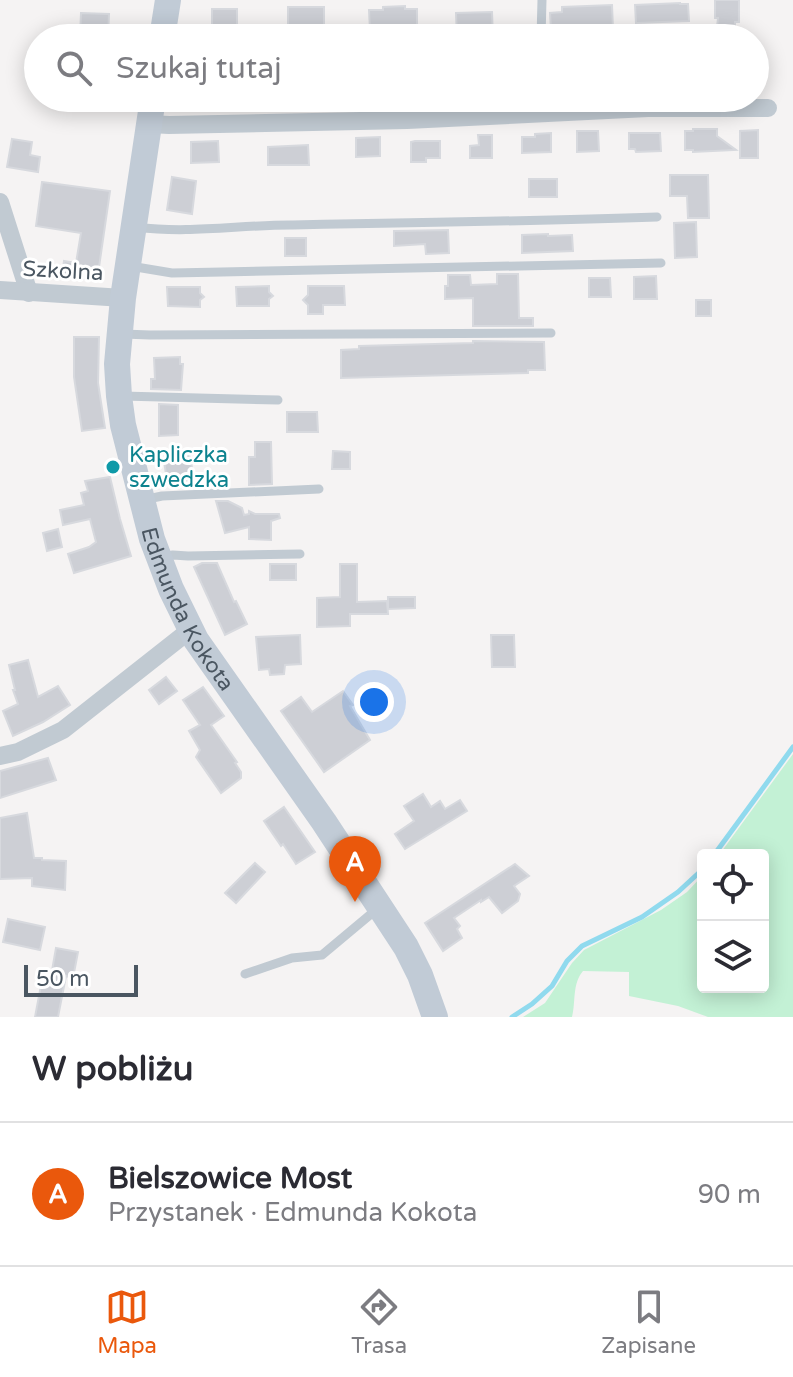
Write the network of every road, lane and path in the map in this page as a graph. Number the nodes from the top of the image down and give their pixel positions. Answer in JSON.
{"nodes":[{"id":1,"x":168,"y":0,"type":"edge"},
{"id":2,"x":542,"y":0,"type":"edge"},
{"id":3,"x":164,"y":24,"type":"edge"},
{"id":4,"x":541,"y":24,"type":"edge"},
{"id":5,"x":152,"y":112,"type":"edge"},
{"id":6,"x":153,"y":112,"type":"edge"},
{"id":7,"x":484,"y":112,"type":"edge"},
{"id":8,"x":0,"y":202,"type":"edge"},
{"id":9,"x":657,"y":217,"type":"dead end"},
{"id":10,"x":134,"y":227,"type":"junction"},
{"id":11,"x":661,"y":263,"type":"dead end"},
{"id":12,"x":128,"y":266,"type":"junction"},
{"id":13,"x":0,"y":290,"type":"edge"},
{"id":14,"x":29,"y":293,"type":"junction"},
{"id":15,"x":123,"y":298,"type":"junction"},
{"id":16,"x":119,"y":333,"type":"junction"},
{"id":17,"x":551,"y":333,"type":"dead end"},
{"id":18,"x":119,"y":396,"type":"junction"},
{"id":19,"x":278,"y":400,"type":"dead end"},
{"id":20,"x":319,"y":489,"type":"dead end"},
{"id":21,"x":142,"y":500,"type":"junction"},
{"id":22,"x":300,"y":554,"type":"dead end"},
{"id":23,"x":159,"y":558,"type":"junction"},
{"id":24,"x":190,"y":630,"type":"junction"},
{"id":25,"x":0,"y":756,"type":"edge"},
{"id":26,"x":380,"y":907,"type":"junction"},
{"id":27,"x":245,"y":974,"type":"dead end"},
{"id":28,"x":435,"y":1017,"type":"edge"}],
"edges":[{"from":1,"to":3,"type":"street"},
{"from":2,"to":4,"type":"lane"},
{"from":5,"to":10,"type":"street","name":"Edmunda Kokota"},
{"from":6,"to":7,"type":"street"},
{"from":8,"to":14,"type":"street"},
{"from":9,"to":10,"type":"lane"},
{"from":10,"to":12,"type":"street","name":"Edmunda Kokota"},
{"from":11,"to":12,"type":"lane"},
{"from":12,"to":15,"type":"street","name":"Edmunda Kokota"},
{"from":13,"to":14,"type":"street","name":"Szkolna"},
{"from":14,"to":15,"type":"street","name":"Szkolna"},
{"from":15,"to":16,"type":"street","name":"Edmunda Kokota"},
{"from":16,"to":17,"type":"lane"},
{"from":16,"to":18,"type":"street","name":"Edmunda Kokota"},
{"from":18,"to":19,"type":"lane"},
{"from":18,"to":21,"type":"street","name":"Edmunda Kokota"},
{"from":20,"to":21,"type":"lane"},
{"from":21,"to":23,"type":"street","name":"Edmunda Kokota"},
{"from":22,"to":23,"type":"lane"},
{"from":23,"to":24,"type":"street","name":"Edmunda Kokota"},
{"from":24,"to":25,"type":"street"},
{"from":24,"to":26,"type":"street","name":"Edmunda Kokota"},
{"from":26,"to":27,"type":"lane"},
{"from":26,"to":28,"type":"street","name":"Edmunda Kokota"}]}
